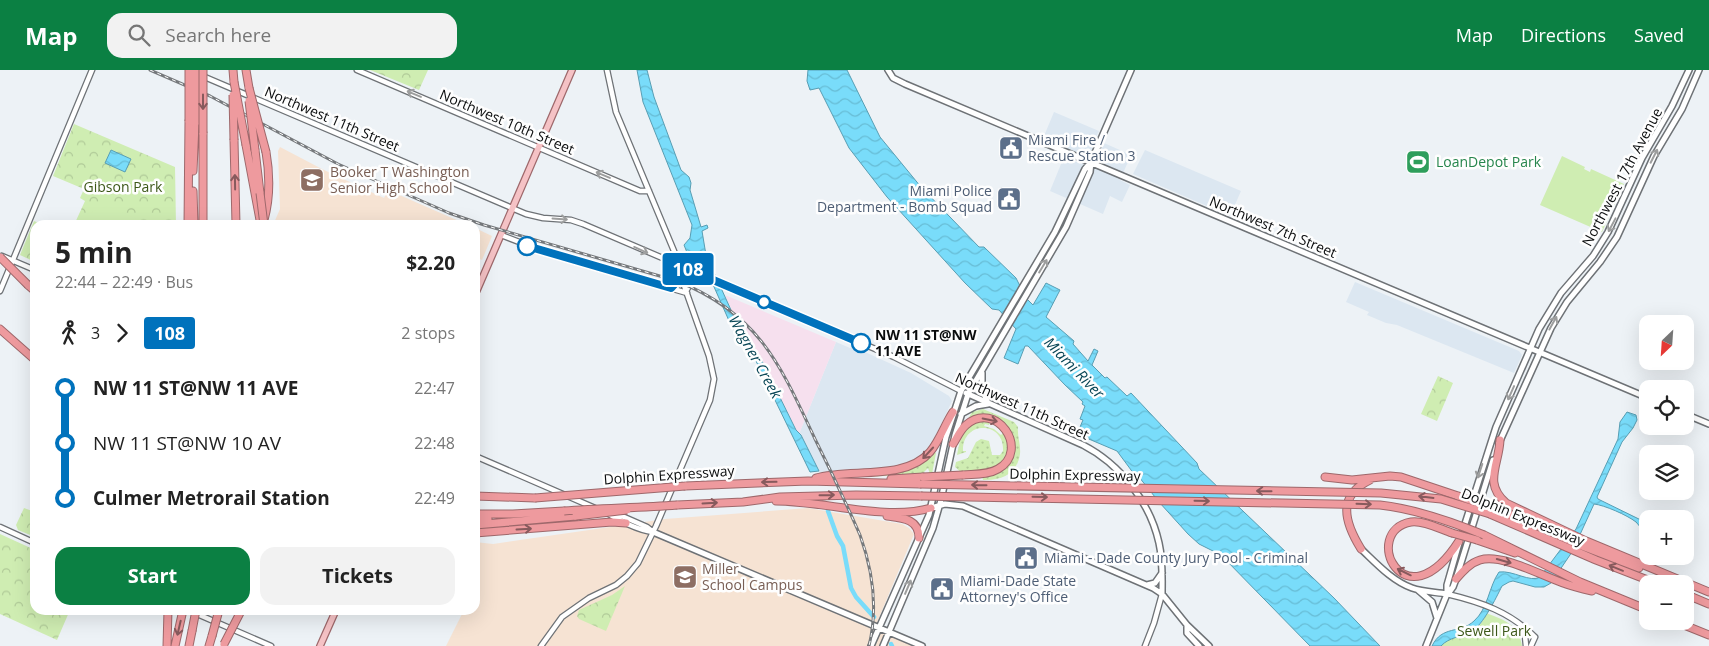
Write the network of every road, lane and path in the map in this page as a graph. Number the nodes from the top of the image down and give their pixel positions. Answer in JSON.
{"nodes":[{"id":1,"x":92,"y":70,"type":"edge"},
{"id":2,"x":189,"y":70,"type":"edge"},
{"id":3,"x":195,"y":70,"type":"edge"},
{"id":4,"x":203,"y":70,"type":"edge"},
{"id":5,"x":233,"y":70,"type":"edge"},
{"id":6,"x":246,"y":70,"type":"edge"},
{"id":7,"x":357,"y":70,"type":"edge"},
{"id":8,"x":572,"y":70,"type":"edge"},
{"id":9,"x":607,"y":70,"type":"edge"},
{"id":10,"x":1131,"y":70,"type":"edge"},
{"id":11,"x":1689,"y":70,"type":"edge"},
{"id":12,"x":1699,"y":70,"type":"edge"},
{"id":13,"x":889,"y":73,"type":"edge"},
{"id":14,"x":234,"y":82,"type":"junction"},
{"id":15,"x":249,"y":88,"type":"junction"},
{"id":16,"x":192,"y":122,"type":"junction"},
{"id":17,"x":539,"y":148,"type":"junction"},
{"id":18,"x":1091,"y":162,"type":"junction"},
{"id":19,"x":649,"y":191,"type":"junction"},
{"id":20,"x":513,"y":208,"type":"junction"},
{"id":21,"x":204,"y":210,"type":"junction"},
{"id":22,"x":188,"y":220,"type":"edge"},
{"id":23,"x":194,"y":220,"type":"edge"},
{"id":24,"x":203,"y":220,"type":"edge"},
{"id":25,"x":207,"y":220,"type":"edge"},
{"id":26,"x":236,"y":220,"type":"edge"},
{"id":27,"x":261,"y":220,"type":"edge"},
{"id":28,"x":262,"y":220,"type":"edge"},
{"id":29,"x":263,"y":220,"type":"edge"},
{"id":30,"x":501,"y":235,"type":"junction"},
{"id":31,"x":0,"y":256,"type":"edge"},
{"id":32,"x":13,"y":260,"type":"junction"},
{"id":33,"x":678,"y":265,"type":"junction"},
{"id":34,"x":30,"y":268,"type":"edge"},
{"id":35,"x":702,"y":275,"type":"junction"},
{"id":36,"x":681,"y":277,"type":"junction"},
{"id":37,"x":480,"y":283,"type":"edge"},
{"id":38,"x":30,"y":285,"type":"edge"},
{"id":39,"x":671,"y":288,"type":"junction"},
{"id":40,"x":0,"y":291,"type":"edge"},
{"id":41,"x":686,"y":292,"type":"junction"},
{"id":42,"x":0,"y":323,"type":"edge"},
{"id":43,"x":0,"y":329,"type":"edge"},
{"id":44,"x":1530,"y":348,"type":"junction"},
{"id":45,"x":30,"y":349,"type":"edge"},
{"id":46,"x":1539,"y":352,"type":"junction"},
{"id":47,"x":30,"y":356,"type":"edge"},
{"id":48,"x":982,"y":371,"type":"junction"},
{"id":49,"x":961,"y":391,"type":"junction"},
{"id":50,"x":968,"y":394,"type":"junction"},
{"id":51,"x":1639,"y":394,"type":"edge"},
{"id":52,"x":988,"y":404,"type":"junction"},
{"id":53,"x":957,"y":413,"type":"junction"},
{"id":54,"x":1694,"y":418,"type":"edge"},
{"id":55,"x":1709,"y":424,"type":"edge"},
{"id":56,"x":1500,"y":440,"type":"junction"},
{"id":57,"x":953,"y":444,"type":"junction"},
{"id":58,"x":480,"y":458,"type":"edge"},
{"id":59,"x":1378,"y":477,"type":"junction"},
{"id":60,"x":1325,"y":478,"type":"dead end"},
{"id":61,"x":921,"y":480,"type":"junction"},
{"id":62,"x":808,"y":481,"type":"junction"},
{"id":63,"x":480,"y":496,"type":"edge"},
{"id":64,"x":744,"y":502,"type":"junction"},
{"id":65,"x":940,"y":505,"type":"junction"},
{"id":66,"x":647,"y":507,"type":"junction"},
{"id":67,"x":931,"y":508,"type":"junction"},
{"id":68,"x":868,"y":510,"type":"junction"},
{"id":69,"x":1490,"y":511,"type":"junction"},
{"id":70,"x":480,"y":514,"type":"edge"},
{"id":71,"x":513,"y":514,"type":"junction"},
{"id":72,"x":609,"y":514,"type":"junction"},
{"id":73,"x":480,"y":520,"type":"edge"},
{"id":74,"x":626,"y":523,"type":"junction"},
{"id":75,"x":480,"y":525,"type":"edge"},
{"id":76,"x":0,"y":527,"type":"edge"},
{"id":77,"x":654,"y":532,"type":"junction"},
{"id":78,"x":480,"y":533,"type":"edge"},
{"id":79,"x":920,"y":538,"type":"junction"},
{"id":80,"x":1562,"y":538,"type":"junction"},
{"id":81,"x":30,"y":541,"type":"edge"},
{"id":82,"x":1459,"y":541,"type":"junction"},
{"id":83,"x":1584,"y":544,"type":"junction"},
{"id":84,"x":1360,"y":549,"type":"joint"},
{"id":85,"x":1533,"y":558,"type":"junction"},
{"id":86,"x":1162,"y":572,"type":"junction"},
{"id":87,"x":1658,"y":575,"type":"edge"},
{"id":88,"x":1639,"y":576,"type":"edge"},
{"id":89,"x":1456,"y":579,"type":"junction"},
{"id":90,"x":1147,"y":585,"type":"junction"},
{"id":91,"x":1417,"y":589,"type":"junction"},
{"id":92,"x":1694,"y":589,"type":"edge"},
{"id":93,"x":1162,"y":594,"type":"junction"},
{"id":94,"x":1447,"y":594,"type":"junction"},
{"id":95,"x":1709,"y":594,"type":"edge"},
{"id":96,"x":1616,"y":598,"type":"junction"},
{"id":97,"x":1694,"y":598,"type":"edge"},
{"id":98,"x":1709,"y":604,"type":"edge"},
{"id":99,"x":1639,"y":607,"type":"edge"},
{"id":100,"x":168,"y":615,"type":"edge"},
{"id":101,"x":182,"y":615,"type":"edge"},
{"id":102,"x":195,"y":615,"type":"edge"},
{"id":103,"x":200,"y":615,"type":"edge"},
{"id":104,"x":218,"y":615,"type":"edge"},
{"id":105,"x":238,"y":615,"type":"edge"},
{"id":106,"x":334,"y":615,"type":"edge"},
{"id":107,"x":1438,"y":620,"type":"junction"},
{"id":108,"x":1519,"y":623,"type":"junction"},
{"id":109,"x":1187,"y":625,"type":"junction"},
{"id":110,"x":880,"y":628,"type":"junction"},
{"id":111,"x":1694,"y":629,"type":"edge"},
{"id":112,"x":889,"y":632,"type":"junction"},
{"id":113,"x":1709,"y":635,"type":"edge"},
{"id":114,"x":1534,"y":637,"type":"junction"},
{"id":115,"x":1526,"y":638,"type":"junction"},
{"id":116,"x":224,"y":645,"type":"edge"},
{"id":117,"x":167,"y":646,"type":"edge"},
{"id":118,"x":175,"y":646,"type":"edge"},
{"id":119,"x":189,"y":646,"type":"edge"},
{"id":120,"x":209,"y":646,"type":"edge"},
{"id":121,"x":271,"y":646,"type":"edge"},
{"id":122,"x":320,"y":646,"type":"edge"},
{"id":123,"x":541,"y":646,"type":"edge"},
{"id":124,"x":871,"y":646,"type":"edge"},
{"id":125,"x":883,"y":646,"type":"edge"},
{"id":126,"x":922,"y":646,"type":"edge"},
{"id":127,"x":1145,"y":646,"type":"edge"},
{"id":128,"x":1199,"y":646,"type":"edge"},
{"id":129,"x":1209,"y":646,"type":"edge"},
{"id":130,"x":1426,"y":646,"type":"edge"},
{"id":131,"x":1526,"y":646,"type":"edge"},
{"id":132,"x":1531,"y":646,"type":"edge"}],
"edges":[{"from":1,"to":32,"type":"street"},
{"from":2,"to":16,"type":"highway","bridge":true},
{"from":2,"to":20,"type":"street","name":"Northwest 11th Street"},
{"from":3,"to":16,"type":"highway","bridge":true},
{"from":4,"to":21,"type":"highway","one_way":true,"bridge":true},
{"from":5,"to":14,"type":"highway"},
{"from":6,"to":15,"type":"highway"},
{"from":17,"to":7,"type":"street","name":"Northwest 10th Street","one_way":true},
{"from":8,"to":17,"type":"main road"},
{"from":9,"to":19,"type":"street"},
{"from":10,"to":18,"type":"main road"},
{"from":11,"to":44,"type":"main road","name":"Northwest 17th Avenue","one_way":true},
{"from":46,"to":12,"type":"main road","name":"Northwest 17th Avenue","one_way":true},
{"from":13,"to":18,"type":"main road","name":"Northwest 7th Street"},
{"from":26,"to":14,"type":"highway","one_way":true,"bridge":true},
{"from":14,"to":27,"type":"highway","bridge":true},
{"from":15,"to":28,"type":"highway","bridge":true},
{"from":15,"to":29,"type":"highway","bridge":true},
{"from":16,"to":22,"type":"highway"},
{"from":16,"to":23,"type":"highway"},
{"from":19,"to":17,"type":"street","name":"Northwest 10th Street","one_way":true},
{"from":17,"to":20,"type":"main road"},
{"from":18,"to":44,"type":"main road","name":"Northwest 7th Street"},
{"from":48,"to":18,"type":"main road","one_way":true},
{"from":18,"to":49,"type":"main road"},
{"from":19,"to":33,"type":"street"},
{"from":20,"to":30,"type":"main road"},
{"from":20,"to":33,"type":"street","name":"Northwest 11th Street","one_way":true},
{"from":21,"to":24,"type":"highway"},
{"from":21,"to":25,"type":"highway"},
{"from":30,"to":37,"type":"main road"},
{"from":30,"to":39,"type":"street"},
{"from":31,"to":32,"type":"street"},
{"from":31,"to":38,"type":"highway","bridge":true},
{"from":32,"to":34,"type":"street"},
{"from":32,"to":40,"type":"street"},
{"from":33,"to":35,"type":"street","name":"Northwest 11th Street"},
{"from":33,"to":36,"type":"street"},
{"from":35,"to":41,"type":"street"},
{"from":35,"to":49,"type":"street","name":"Northwest 11th Street"},
{"from":36,"to":39,"type":"street"},
{"from":36,"to":41,"type":"street"},
{"from":39,"to":41,"type":"street"},
{"from":41,"to":77,"type":"street"},
{"from":42,"to":45,"type":"highway"},
{"from":43,"to":47,"type":"highway"},
{"from":44,"to":46,"type":"main road","name":"Northwest 7th Street"},
{"from":44,"to":82,"type":"main road","name":"Northwest 17th Avenue","one_way":true},
{"from":46,"to":51,"type":"main road","name":"Northwest 7th Street"},
{"from":46,"to":56,"type":"main road","name":"Northwest 17th Avenue"},
{"from":48,"to":50,"type":"main road"},
{"from":48,"to":52,"type":"main road"},
{"from":49,"to":50,"type":"main road","name":"Northwest 11th Street"},
{"from":49,"to":53,"type":"main road"},
{"from":50,"to":52,"type":"main road","name":"Northwest 11th Street"},
{"from":50,"to":53,"type":"main road"},
{"from":52,"to":53,"type":"main road"},
{"from":52,"to":86,"type":"main road","name":"Northwest 11th Street"},
{"from":53,"to":57,"type":"main road"},
{"from":53,"to":62,"type":"highway","one_way":true},
{"from":53,"to":67,"type":"main road"},
{"from":54,"to":55,"type":"main road"},
{"from":56,"to":80,"type":"highway"},
{"from":56,"to":89,"type":"main road","name":"Northwest 17th Avenue"},
{"from":57,"to":61,"type":"highway","one_way":true,"bridge":true},
{"from":57,"to":65,"type":"main road"},
{"from":58,"to":72,"type":"street"},
{"from":59,"to":60,"type":"highway"},
{"from":59,"to":69,"type":"highway","bridge":true},
{"from":59,"to":84,"type":"highway"},
{"from":61,"to":62,"type":"highway","name":"Dolphin Expressway"},
{"from":69,"to":61,"type":"highway","name":"Dolphin Expressway","one_way":true,"bridge":true},
{"from":62,"to":63,"type":"highway","name":"Dolphin Expressway","one_way":true,"bridge":true},
{"from":66,"to":64,"type":"highway","name":"Dolphin Expressway","one_way":true,"bridge":true},
{"from":64,"to":68,"type":"highway"},
{"from":64,"to":85,"type":"highway","name":"Dolphin Expressway","one_way":true,"bridge":true},
{"from":65,"to":67,"type":"main road"},
{"from":65,"to":90,"type":"main road"},
{"from":112,"to":65,"type":"main road","one_way":true},
{"from":66,"to":71,"type":"highway","name":"Dolphin Expressway","bridge":true},
{"from":66,"to":75,"type":"highway","bridge":true},
{"from":67,"to":68,"type":"highway"},
{"from":67,"to":79,"type":"main road"},
{"from":68,"to":79,"type":"highway"},
{"from":69,"to":80,"type":"highway"},
{"from":70,"to":71,"type":"highway","name":"Dolphin Expressway"},
{"from":71,"to":73,"type":"highway"},
{"from":72,"to":74,"type":"street"},
{"from":72,"to":77,"type":"street"},
{"from":74,"to":77,"type":"street"},
{"from":78,"to":74,"type":"highway","one_way":true},
{"from":76,"to":81,"type":"street"},
{"from":77,"to":110,"type":"main road"},
{"from":77,"to":123,"type":"street"},
{"from":79,"to":110,"type":"main road"},
{"from":80,"to":83,"type":"highway"},
{"from":88,"to":80,"type":"highway","name":"Dolphin Expressway","one_way":true},
{"from":82,"to":85,"type":"highway","one_way":true,"bridge":true},
{"from":82,"to":94,"type":"main road","name":"Northwest 17th Avenue"},
{"from":83,"to":87,"type":"highway"},
{"from":83,"to":95,"type":"highway"},
{"from":84,"to":91,"type":"main road"},
{"from":85,"to":96,"type":"highway","name":"Dolphin Expressway"},
{"from":86,"to":90,"type":"main road"},
{"from":86,"to":93,"type":"main road","name":"Northwest 11th Street"},
{"from":89,"to":94,"type":"main road","name":"Northwest 17th Avenue"},
{"from":89,"to":96,"type":"highway","one_way":true},
{"from":90,"to":93,"type":"main road"},
{"from":91,"to":94,"type":"main road"},
{"from":91,"to":107,"type":"main road"},
{"from":92,"to":95,"type":"highway"},
{"from":93,"to":109,"type":"main road"},
{"from":93,"to":127,"type":"street"},
{"from":94,"to":107,"type":"main road","name":"Northwest 17th Avenue"},
{"from":94,"to":108,"type":"street"},
{"from":96,"to":99,"type":"highway","name":"Dolphin Expressway"},
{"from":97,"to":98,"type":"highway"},
{"from":100,"to":117,"type":"highway"},
{"from":101,"to":118,"type":"highway","one_way":true},
{"from":102,"to":119,"type":"highway","bridge":true},
{"from":103,"to":121,"type":"street"},
{"from":104,"to":120,"type":"highway","bridge":true},
{"from":105,"to":116,"type":"highway","bridge":true},
{"from":106,"to":122,"type":"main road"},
{"from":107,"to":130,"type":"main road","name":"Northwest 17th Avenue"},
{"from":108,"to":114,"type":"street"},
{"from":108,"to":115,"type":"street"},
{"from":109,"to":128,"type":"main road"},
{"from":109,"to":129,"type":"main road"},
{"from":110,"to":112,"type":"main road"},
{"from":110,"to":124,"type":"main road"},
{"from":111,"to":113,"type":"highway"},
{"from":112,"to":125,"type":"main road"},
{"from":112,"to":126,"type":"main road"},
{"from":114,"to":115,"type":"street"},
{"from":114,"to":132,"type":"street"},
{"from":115,"to":131,"type":"street"}]}
